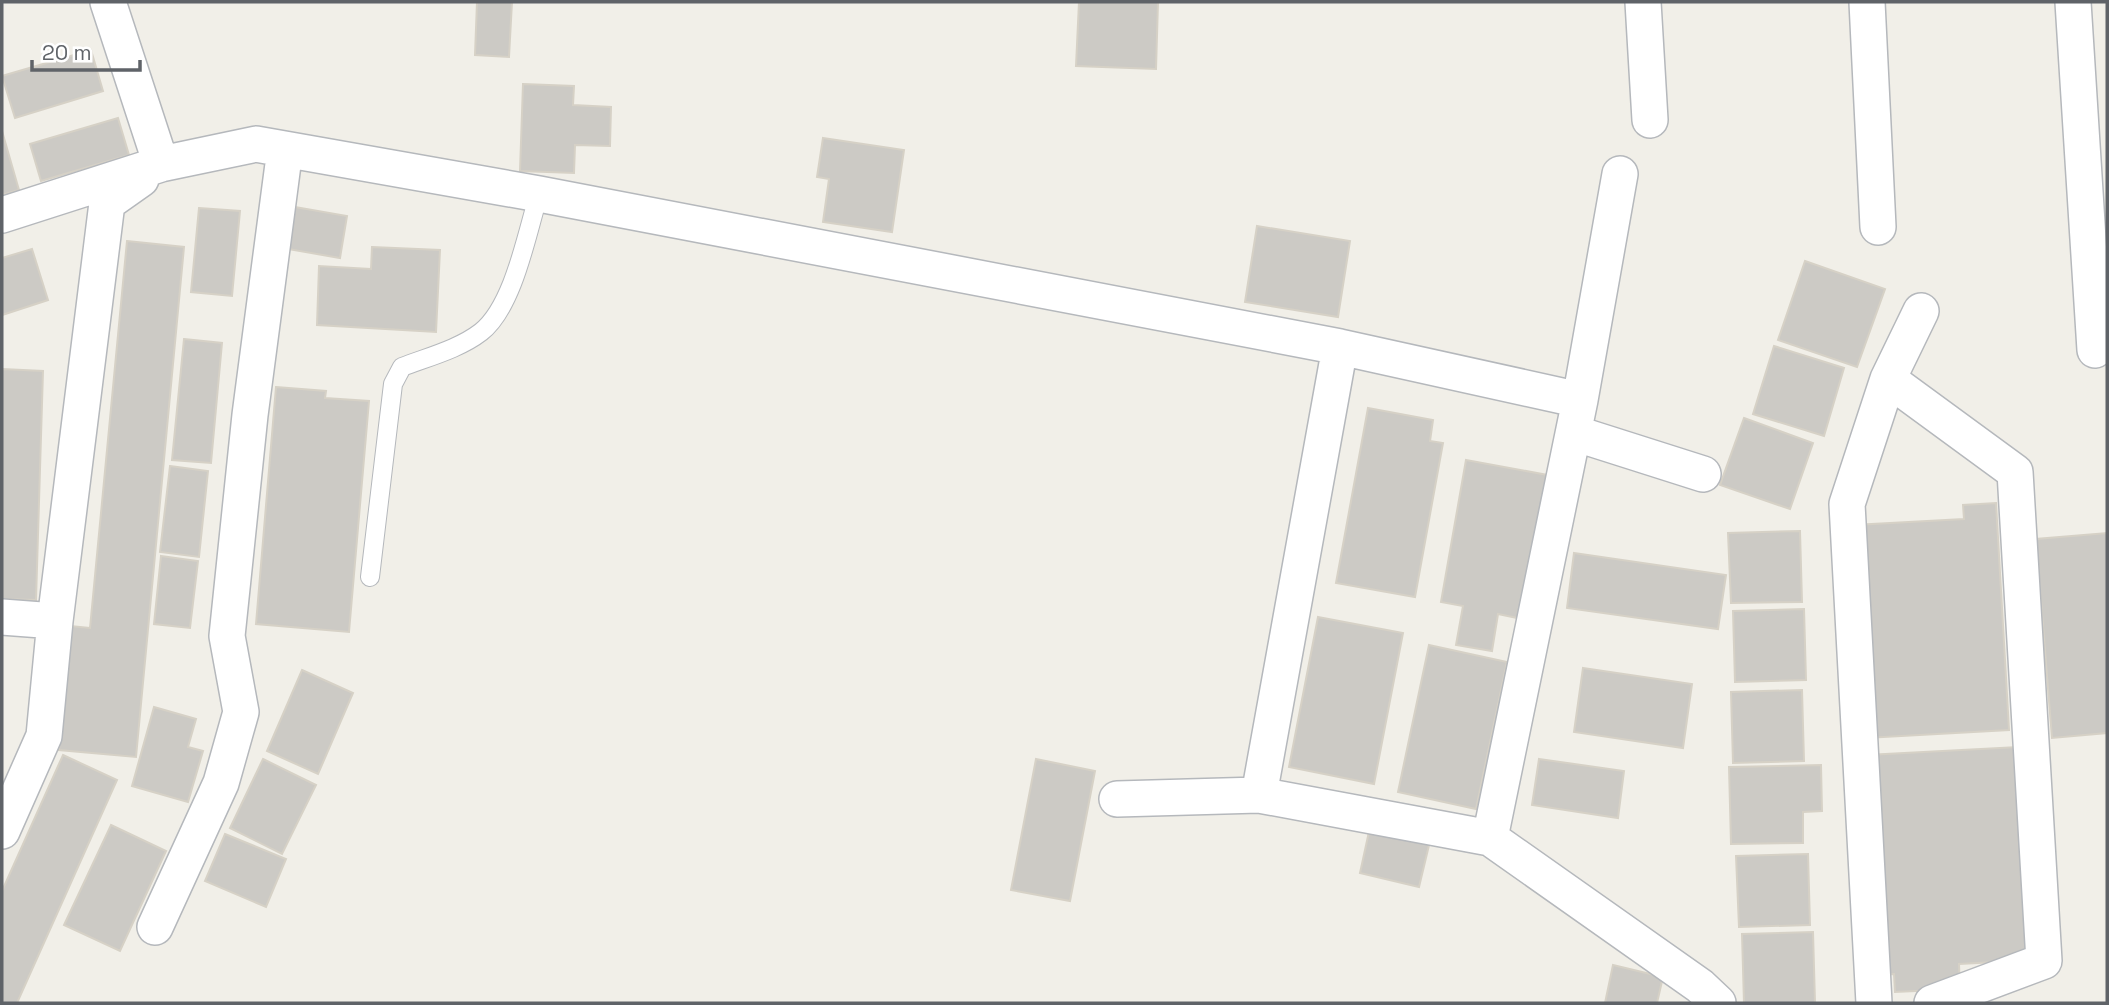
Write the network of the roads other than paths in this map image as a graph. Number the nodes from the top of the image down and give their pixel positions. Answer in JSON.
{"nodes":[{"id":1,"x":108,"y":2,"type":"edge"},
{"id":2,"x":1643,"y":2,"type":"edge"},
{"id":3,"x":1867,"y":2,"type":"edge"},
{"id":4,"x":2073,"y":2,"type":"edge"},
{"id":5,"x":1650,"y":120,"type":"dead end"},
{"id":6,"x":285,"y":149,"type":"junction"},
{"id":7,"x":161,"y":164,"type":"junction"},
{"id":8,"x":1620,"y":174,"type":"dead end"},
{"id":9,"x":539,"y":194,"type":"junction"},
{"id":10,"x":2,"y":215,"type":"edge"},
{"id":11,"x":1878,"y":227,"type":"dead end"},
{"id":12,"x":1921,"y":311,"type":"dead end"},
{"id":13,"x":1340,"y":347,"type":"junction"},
{"id":14,"x":2095,"y":351,"type":"dead end"},
{"id":15,"x":1888,"y":379,"type":"junction"},
{"id":16,"x":1580,"y":400,"type":"junction"},
{"id":17,"x":1574,"y":433,"type":"junction"},
{"id":18,"x":1703,"y":474,"type":"dead end"},
{"id":19,"x":370,"y":577,"type":"dead end"},
{"id":20,"x":2,"y":617,"type":"edge"},
{"id":21,"x":55,"y":621,"type":"junction"},
{"id":22,"x":1259,"y":795,"type":"junction"},
{"id":23,"x":1117,"y":799,"type":"dead end"},
{"id":24,"x":2,"y":831,"type":"edge"},
{"id":25,"x":1490,"y":838,"type":"junction"},
{"id":26,"x":155,"y":927,"type":"dead end"},
{"id":27,"x":1718,"y":1003,"type":"edge"},
{"id":28,"x":1874,"y":1003,"type":"edge"},
{"id":29,"x":1932,"y":1003,"type":"edge"}],
"edges":[{"from":1,"to":7,"type":"street"},
{"from":2,"to":5,"type":"street"},
{"from":3,"to":11,"type":"street"},
{"from":4,"to":14,"type":"street"},
{"from":6,"to":7,"type":"street"},
{"from":6,"to":9,"type":"street"},
{"from":6,"to":26,"type":"street"},
{"from":7,"to":10,"type":"street"},
{"from":7,"to":21,"type":"street"},
{"from":8,"to":16,"type":"street"},
{"from":9,"to":13,"type":"street"},
{"from":9,"to":19,"type":"lane"},
{"from":12,"to":15,"type":"street"},
{"from":13,"to":16,"type":"street"},
{"from":13,"to":22,"type":"street"},
{"from":15,"to":28,"type":"street"},
{"from":15,"to":29,"type":"street"},
{"from":16,"to":17,"type":"street"},
{"from":17,"to":18,"type":"street"},
{"from":17,"to":25,"type":"street"},
{"from":20,"to":21,"type":"street"},
{"from":21,"to":24,"type":"street"},
{"from":22,"to":23,"type":"street"},
{"from":22,"to":25,"type":"street"},
{"from":25,"to":27,"type":"street"}]}
